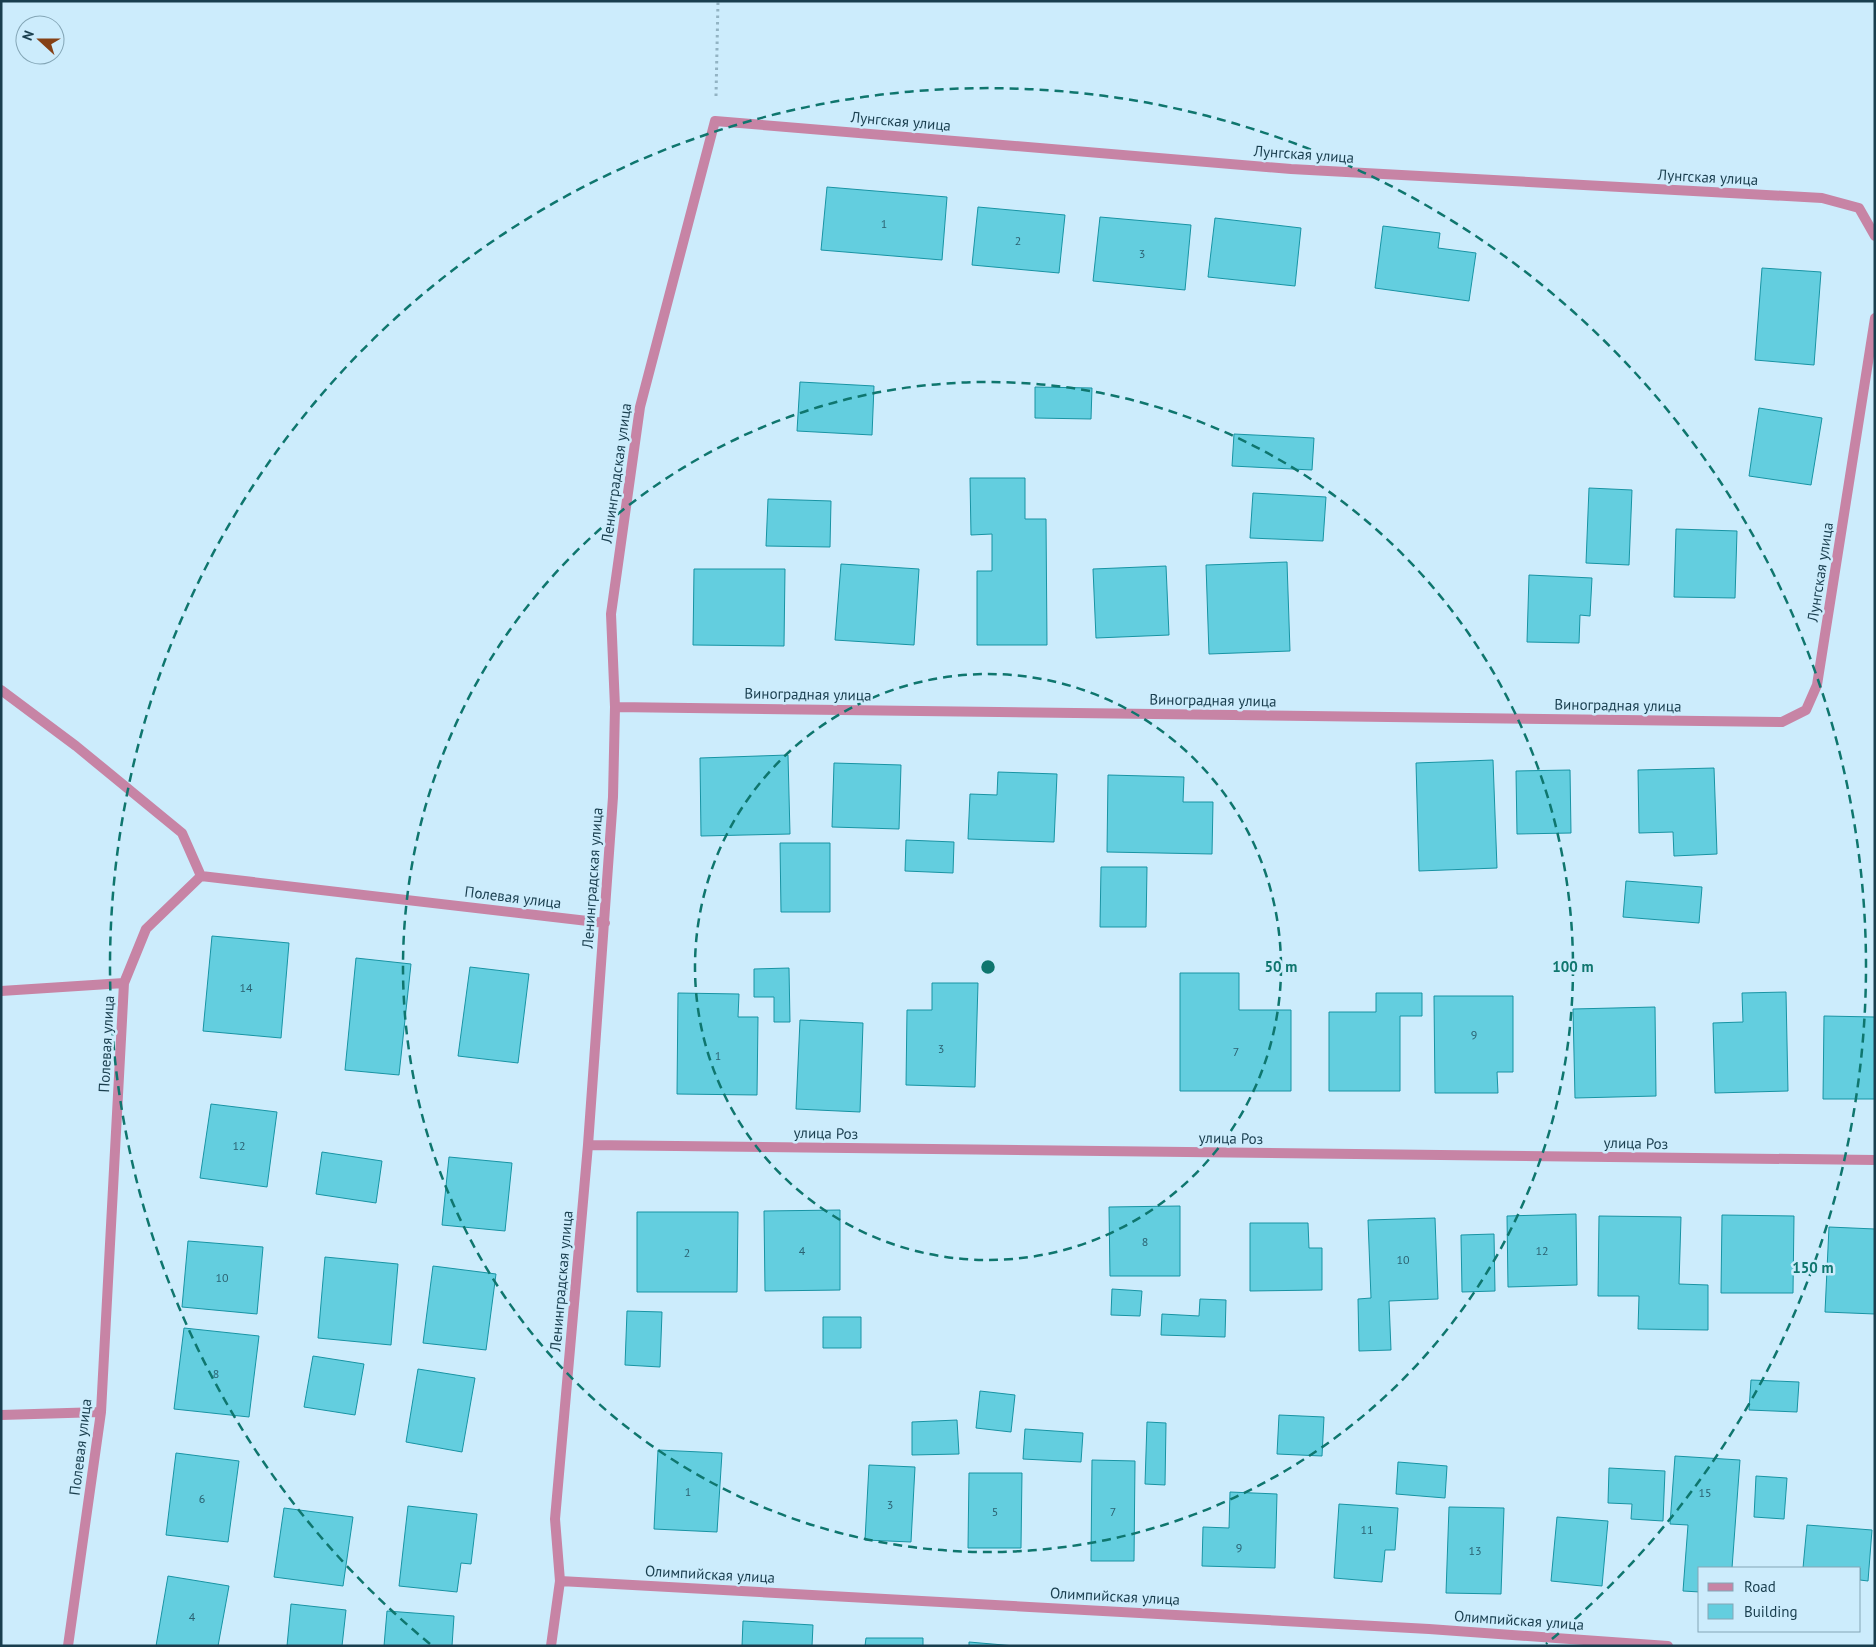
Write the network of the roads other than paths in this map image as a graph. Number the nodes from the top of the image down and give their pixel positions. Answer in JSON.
{"nodes":[{"id":1,"x":715,"y":120,"type":"joint"},
{"id":2,"x":1875,"y":236,"type":"edge"},
{"id":3,"x":1875,"y":318,"type":"edge"},
{"id":4,"x":1,"y":690,"type":"edge"},
{"id":5,"x":615,"y":707,"type":"junction"},
{"id":6,"x":1806,"y":710,"type":"joint"},
{"id":7,"x":201,"y":876,"type":"junction"},
{"id":8,"x":605,"y":923,"type":"junction"},
{"id":9,"x":124,"y":983,"type":"junction"},
{"id":10,"x":1,"y":991,"type":"edge"},
{"id":11,"x":588,"y":1145,"type":"junction"},
{"id":12,"x":1875,"y":1160,"type":"edge"},
{"id":13,"x":101,"y":1412,"type":"junction"},
{"id":14,"x":1,"y":1415,"type":"edge"},
{"id":15,"x":560,"y":1581,"type":"junction"},
{"id":16,"x":68,"y":1646,"type":"edge"},
{"id":17,"x":551,"y":1646,"type":"edge"},
{"id":18,"x":1668,"y":1646,"type":"edge"}],
"edges":[{"from":1,"to":2,"type":"street","name":"Лунгская улица"},
{"from":1,"to":5,"type":"street","name":"Ленинградская улица"},
{"from":3,"to":6,"type":"street","name":"Лунгская улица"},
{"from":4,"to":7,"type":"street"},
{"from":5,"to":6,"type":"street","name":"Виноградная улица"},
{"from":5,"to":8,"type":"street","name":"Ленинградская улица"},
{"from":7,"to":8,"type":"street","name":"Полевая улица"},
{"from":7,"to":9,"type":"street","name":"Полевая улица"},
{"from":8,"to":11,"type":"street","name":"Ленинградская улица"},
{"from":9,"to":10,"type":"street"},
{"from":9,"to":13,"type":"street","name":"Полевая улица"},
{"from":11,"to":12,"type":"street","name":"улица Роз"},
{"from":11,"to":15,"type":"street","name":"Ленинградская улица"},
{"from":13,"to":14,"type":"street"},
{"from":13,"to":16,"type":"street","name":"Полевая улица"},
{"from":15,"to":17,"type":"street","name":"Ленинградская улица"},
{"from":15,"to":18,"type":"street","name":"Олимпийская улица"}]}
